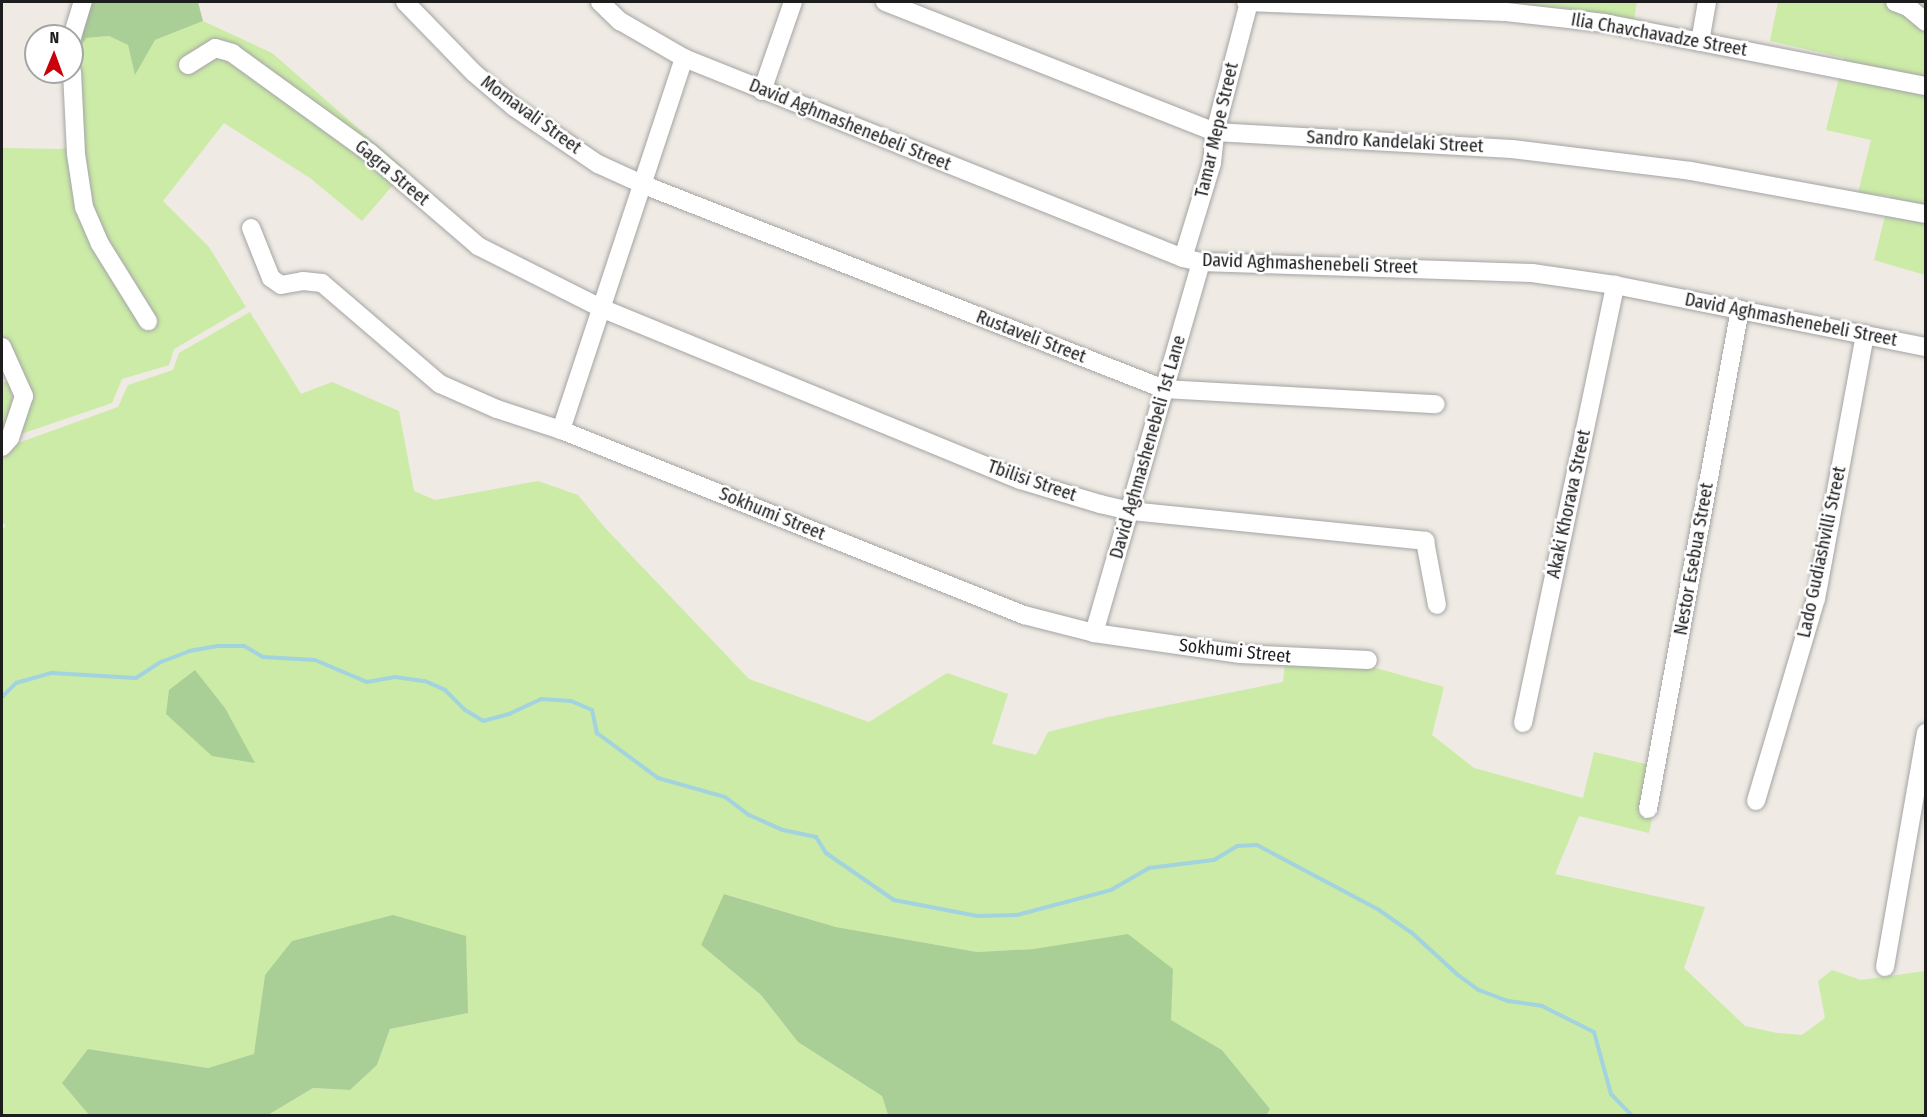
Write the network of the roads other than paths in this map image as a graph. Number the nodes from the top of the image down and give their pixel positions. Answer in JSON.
{"nodes":[{"id":1,"x":83,"y":2,"type":"edge"},
{"id":2,"x":405,"y":2,"type":"edge"},
{"id":3,"x":600,"y":2,"type":"edge"},
{"id":4,"x":793,"y":2,"type":"edge"},
{"id":5,"x":885,"y":2,"type":"edge"},
{"id":6,"x":1248,"y":2,"type":"edge"},
{"id":7,"x":1707,"y":2,"type":"edge"},
{"id":8,"x":1895,"y":2,"type":"edge"},
{"id":9,"x":1926,"y":22,"type":"edge"},
{"id":10,"x":76,"y":24,"type":"edge"},
{"id":11,"x":1700,"y":42,"type":"junction"},
{"id":12,"x":684,"y":58,"type":"junction"},
{"id":13,"x":188,"y":65,"type":"dead end"},
{"id":14,"x":73,"y":84,"type":"edge"},
{"id":15,"x":1926,"y":86,"type":"edge"},
{"id":16,"x":762,"y":91,"type":"junction"},
{"id":17,"x":1215,"y":132,"type":"junction"},
{"id":18,"x":644,"y":185,"type":"junction"},
{"id":19,"x":1926,"y":214,"type":"edge"},
{"id":20,"x":250,"y":228,"type":"dead end"},
{"id":21,"x":1183,"y":258,"type":"junction"},
{"id":22,"x":1202,"y":262,"type":"junction"},
{"id":23,"x":1616,"y":285,"type":"junction"},
{"id":24,"x":600,"y":308,"type":"junction"},
{"id":25,"x":1740,"y":309,"type":"junction"},
{"id":26,"x":148,"y":321,"type":"dead end"},
{"id":27,"x":1865,"y":334,"type":"junction"},
{"id":28,"x":2,"y":347,"type":"edge"},
{"id":29,"x":1926,"y":347,"type":"edge"},
{"id":30,"x":1164,"y":389,"type":"junction"},
{"id":31,"x":1436,"y":404,"type":"dead end"},
{"id":32,"x":561,"y":430,"type":"junction"},
{"id":33,"x":2,"y":447,"type":"edge"},
{"id":34,"x":1131,"y":511,"type":"junction"},
{"id":35,"x":1437,"y":605,"type":"dead end"},
{"id":36,"x":1094,"y":633,"type":"junction"},
{"id":37,"x":1368,"y":660,"type":"dead end"},
{"id":38,"x":1523,"y":723,"type":"dead end"},
{"id":39,"x":1926,"y":733,"type":"edge"},
{"id":40,"x":1756,"y":801,"type":"dead end"},
{"id":41,"x":1648,"y":809,"type":"dead end"},
{"id":42,"x":1885,"y":967,"type":"dead end"}],
"edges":[{"from":1,"to":10,"type":"street"},
{"from":2,"to":18,"type":"street","name":"Momavali Street"},
{"from":3,"to":12,"type":"street","name":"David Aghmashenebeli Street"},
{"from":4,"to":16,"type":"street"},
{"from":5,"to":17,"type":"street","name":"Sandro Kandelaki Street"},
{"from":6,"to":11,"type":"street","name":"Ilia Chavchavadze Street"},
{"from":6,"to":17,"type":"street","name":"Tamar Mepe Street"},
{"from":7,"to":11,"type":"street"},
{"from":8,"to":9,"type":"street"},
{"from":11,"to":15,"type":"street","name":"Ilia Chavchavadze Street"},
{"from":12,"to":16,"type":"street","name":"David Aghmashenebeli Street"},
{"from":12,"to":18,"type":"street"},
{"from":13,"to":24,"type":"street","name":"Gagra Street"},
{"from":14,"to":26,"type":"street"},
{"from":16,"to":21,"type":"street","name":"David Aghmashenebeli Street"},
{"from":17,"to":19,"type":"street","name":"Sandro Kandelaki Street"},
{"from":17,"to":21,"type":"street","name":"Tamar Mepe Street"},
{"from":18,"to":24,"type":"street"},
{"from":18,"to":30,"type":"street","name":"Rustaveli Street"},
{"from":20,"to":32,"type":"street","name":"Sokhumi Street"},
{"from":21,"to":22,"type":"street","name":"David Aghmashenebeli Street"},
{"from":22,"to":23,"type":"street","name":"David Aghmashenebeli Street"},
{"from":22,"to":30,"type":"street","name":"David Aghmashenebeli 1st Lane"},
{"from":23,"to":25,"type":"street","name":"David Aghmashenebeli Street"},
{"from":23,"to":38,"type":"street","name":"Akaki Khorava Street"},
{"from":24,"to":32,"type":"street"},
{"from":24,"to":34,"type":"street","name":"Tbilisi Street"},
{"from":25,"to":27,"type":"street","name":"David Aghmashenebeli Street"},
{"from":25,"to":41,"type":"street","name":"Nestor Esebua Street"},
{"from":27,"to":29,"type":"street","name":"David Aghmashenebeli Street"},
{"from":27,"to":40,"type":"street","name":"Lado Gudiashvilli Street"},
{"from":28,"to":33,"type":"street"},
{"from":30,"to":31,"type":"street","name":"Rustaveli Street"},
{"from":30,"to":34,"type":"street","name":"David Aghmashenebeli 1st Lane"},
{"from":32,"to":36,"type":"street","name":"Sokhumi Street"},
{"from":34,"to":35,"type":"street","name":"Tbilisi Street"},
{"from":34,"to":36,"type":"street","name":"David Aghmashenebeli 1st Lane"},
{"from":36,"to":37,"type":"street","name":"Sokhumi Street"},
{"from":39,"to":42,"type":"street"}]}
